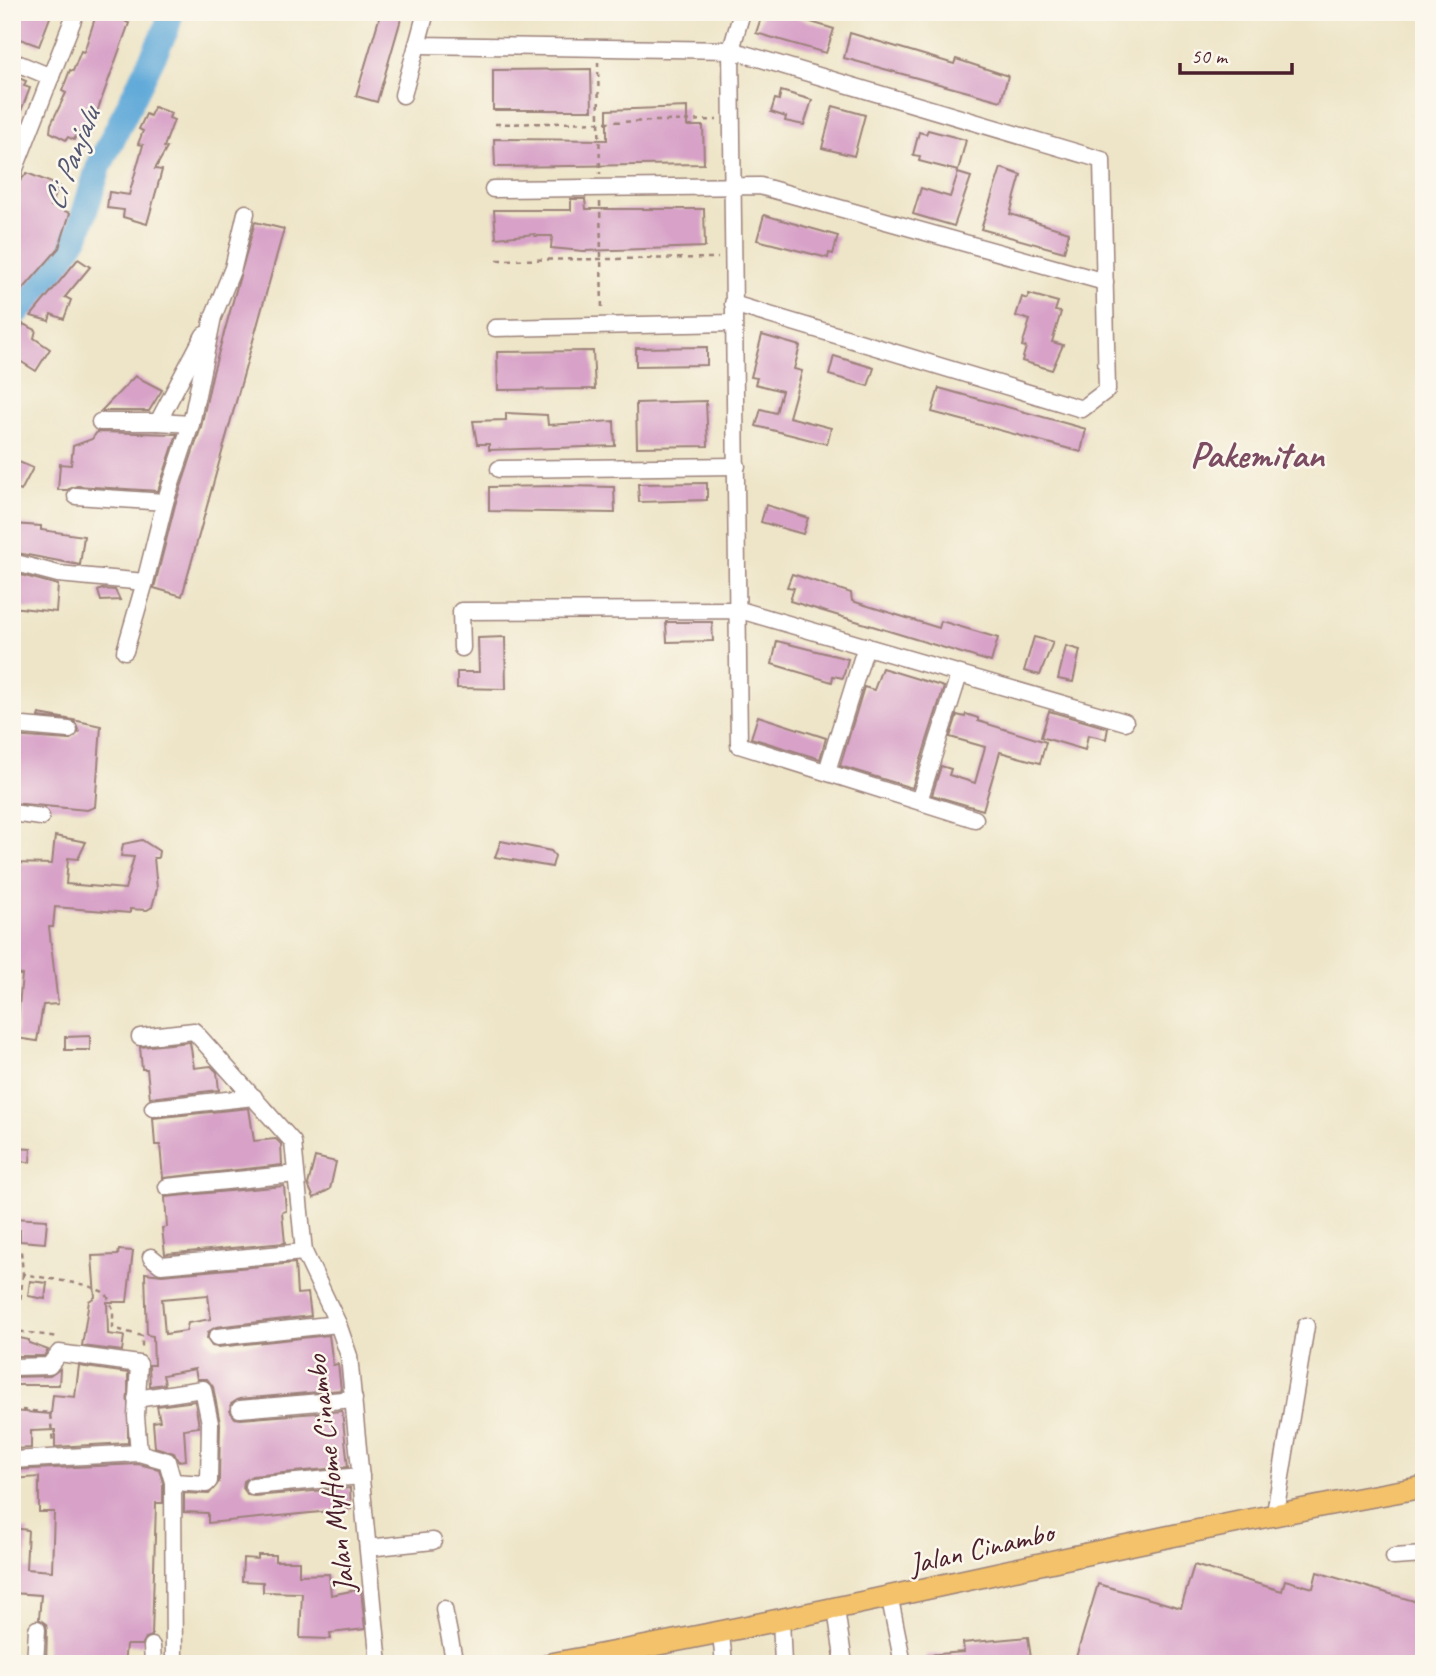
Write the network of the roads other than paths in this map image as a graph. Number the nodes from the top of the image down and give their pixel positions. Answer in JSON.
{"nodes":[{"id":1,"x":76,"y":12,"type":"edge"},
{"id":2,"x":426,"y":12,"type":"edge"},
{"id":3,"x":741,"y":12,"type":"edge"},
{"id":4,"x":416,"y":45,"type":"junction"},
{"id":5,"x":731,"y":50,"type":"junction"},
{"id":6,"x":12,"y":61,"type":"edge"},
{"id":7,"x":51,"y":77,"type":"junction"},
{"id":8,"x":403,"y":95,"type":"dead end"},
{"id":9,"x":12,"y":176,"type":"edge"},
{"id":10,"x":731,"y":186,"type":"junction"},
{"id":11,"x":493,"y":189,"type":"dead end"},
{"id":12,"x":246,"y":213,"type":"dead end"},
{"id":13,"x":1105,"y":282,"type":"junction"},
{"id":14,"x":733,"y":304,"type":"junction"},
{"id":15,"x":214,"y":317,"type":"junction"},
{"id":16,"x":733,"y":323,"type":"junction"},
{"id":17,"x":495,"y":328,"type":"dead end"},
{"id":18,"x":100,"y":422,"type":"dead end"},
{"id":19,"x":158,"y":422,"type":"junction"},
{"id":20,"x":191,"y":424,"type":"junction"},
{"id":21,"x":737,"y":466,"type":"junction"},
{"id":22,"x":499,"y":469,"type":"dead end"},
{"id":23,"x":76,"y":496,"type":"dead end"},
{"id":24,"x":165,"y":502,"type":"junction"},
{"id":25,"x":12,"y":562,"type":"edge"},
{"id":26,"x":145,"y":582,"type":"junction"},
{"id":27,"x":740,"y":610,"type":"junction"},
{"id":28,"x":866,"y":646,"type":"junction"},
{"id":29,"x":462,"y":648,"type":"dead end"},
{"id":30,"x":125,"y":652,"type":"dead end"},
{"id":31,"x":959,"y":674,"type":"junction"},
{"id":32,"x":1125,"y":722,"type":"dead end"},
{"id":33,"x":12,"y":725,"type":"edge"},
{"id":34,"x":69,"y":730,"type":"dead end"},
{"id":35,"x":827,"y":771,"type":"junction"},
{"id":36,"x":919,"y":800,"type":"junction"},
{"id":37,"x":12,"y":813,"type":"edge"},
{"id":38,"x":41,"y":817,"type":"dead end"},
{"id":39,"x":975,"y":819,"type":"dead end"},
{"id":40,"x":139,"y":1037,"type":"dead end"},
{"id":41,"x":231,"y":1072,"type":"junction"},
{"id":42,"x":254,"y":1097,"type":"junction"},
{"id":43,"x":233,"y":1100,"type":"junction"},
{"id":44,"x":153,"y":1108,"type":"dead end"},
{"id":45,"x":296,"y":1174,"type":"junction"},
{"id":46,"x":167,"y":1186,"type":"dead end"},
{"id":47,"x":303,"y":1252,"type":"junction"},
{"id":48,"x":151,"y":1257,"type":"dead end"},
{"id":49,"x":338,"y":1324,"type":"junction"},
{"id":50,"x":1306,"y":1326,"type":"dead end"},
{"id":51,"x":217,"y":1338,"type":"dead end"},
{"id":52,"x":12,"y":1367,"type":"edge"},
{"id":53,"x":354,"y":1398,"type":"junction"},
{"id":54,"x":136,"y":1399,"type":"junction"},
{"id":55,"x":240,"y":1409,"type":"dead end"},
{"id":56,"x":139,"y":1453,"type":"junction"},
{"id":57,"x":12,"y":1460,"type":"edge"},
{"id":58,"x":361,"y":1476,"type":"junction"},
{"id":59,"x":173,"y":1482,"type":"junction"},
{"id":60,"x":253,"y":1486,"type":"dead end"},
{"id":61,"x":1424,"y":1487,"type":"edge"},
{"id":62,"x":1275,"y":1513,"type":"junction"},
{"id":63,"x":433,"y":1541,"type":"dead end"},
{"id":64,"x":368,"y":1548,"type":"junction"},
{"id":65,"x":1424,"y":1555,"type":"edge"},
{"id":66,"x":1394,"y":1557,"type":"dead end"},
{"id":67,"x":890,"y":1599,"type":"junction"},
{"id":68,"x":444,"y":1609,"type":"dead end"},
{"id":69,"x":836,"y":1609,"type":"junction"},
{"id":70,"x":781,"y":1619,"type":"junction"},
{"id":71,"x":37,"y":1629,"type":"dead end"},
{"id":72,"x":721,"y":1634,"type":"junction"},
{"id":73,"x":152,"y":1646,"type":"dead end"},
{"id":74,"x":36,"y":1664,"type":"edge"},
{"id":75,"x":153,"y":1664,"type":"edge"},
{"id":76,"x":174,"y":1664,"type":"edge"},
{"id":77,"x":379,"y":1664,"type":"edge"},
{"id":78,"x":454,"y":1664,"type":"edge"},
{"id":79,"x":550,"y":1664,"type":"edge"},
{"id":80,"x":724,"y":1664,"type":"edge"},
{"id":81,"x":783,"y":1664,"type":"edge"},
{"id":82,"x":844,"y":1664,"type":"edge"},
{"id":83,"x":903,"y":1664,"type":"edge"}],
"edges":[{"from":1,"to":7,"type":"street"},
{"from":2,"to":4,"type":"street"},
{"from":3,"to":5,"type":"street"},
{"from":4,"to":5,"type":"street"},
{"from":4,"to":8,"type":"street"},
{"from":5,"to":10,"type":"street"},
{"from":5,"to":13,"type":"street"},
{"from":6,"to":7,"type":"street"},
{"from":7,"to":9,"type":"street"},
{"from":10,"to":11,"type":"street"},
{"from":10,"to":13,"type":"street"},
{"from":10,"to":14,"type":"street"},
{"from":12,"to":15,"type":"street"},
{"from":13,"to":14,"type":"street"},
{"from":14,"to":16,"type":"street"},
{"from":15,"to":19,"type":"street"},
{"from":15,"to":20,"type":"street"},
{"from":16,"to":17,"type":"street"},
{"from":16,"to":21,"type":"street"},
{"from":18,"to":19,"type":"street"},
{"from":19,"to":20,"type":"street"},
{"from":20,"to":24,"type":"street"},
{"from":21,"to":22,"type":"street"},
{"from":21,"to":27,"type":"street"},
{"from":23,"to":24,"type":"street"},
{"from":24,"to":26,"type":"street"},
{"from":25,"to":26,"type":"street"},
{"from":26,"to":30,"type":"street"},
{"from":27,"to":28,"type":"street"},
{"from":27,"to":29,"type":"street"},
{"from":27,"to":35,"type":"street"},
{"from":28,"to":31,"type":"street"},
{"from":28,"to":35,"type":"street"},
{"from":31,"to":32,"type":"street"},
{"from":31,"to":36,"type":"street"},
{"from":33,"to":34,"type":"street"},
{"from":35,"to":36,"type":"street"},
{"from":36,"to":39,"type":"street"},
{"from":37,"to":38,"type":"street"},
{"from":40,"to":41,"type":"street","name":"Jalan MyHome Cinambo"},
{"from":41,"to":42,"type":"street","name":"Jalan MyHome Cinambo"},
{"from":41,"to":43,"type":"street"},
{"from":42,"to":43,"type":"street"},
{"from":42,"to":45,"type":"street","name":"Jalan MyHome Cinambo"},
{"from":43,"to":44,"type":"street"},
{"from":45,"to":46,"type":"street"},
{"from":45,"to":47,"type":"street","name":"Jalan MyHome Cinambo"},
{"from":47,"to":48,"type":"street"},
{"from":47,"to":49,"type":"street","name":"Jalan MyHome Cinambo"},
{"from":49,"to":51,"type":"street"},
{"from":49,"to":53,"type":"street","name":"Jalan MyHome Cinambo"},
{"from":50,"to":62,"type":"street"},
{"from":52,"to":54,"type":"street"},
{"from":53,"to":55,"type":"street"},
{"from":53,"to":58,"type":"street","name":"Jalan MyHome Cinambo"},
{"from":54,"to":56,"type":"street"},
{"from":54,"to":59,"type":"street"},
{"from":56,"to":57,"type":"street"},
{"from":56,"to":59,"type":"street"},
{"from":58,"to":60,"type":"street"},
{"from":58,"to":64,"type":"street","name":"Jalan MyHome Cinambo"},
{"from":59,"to":76,"type":"street"},
{"from":61,"to":62,"type":"main road","name":"Jalan Cinambo"},
{"from":62,"to":67,"type":"main road","name":"Jalan Cinambo"},
{"from":63,"to":64,"type":"street"},
{"from":64,"to":77,"type":"street","name":"Jalan MyHome Cinambo"},
{"from":65,"to":66,"type":"street"},
{"from":67,"to":69,"type":"main road","name":"Jalan Cinambo"},
{"from":67,"to":83,"type":"street"},
{"from":68,"to":78,"type":"street"},
{"from":69,"to":70,"type":"main road","name":"Jalan Cinambo"},
{"from":69,"to":82,"type":"street"},
{"from":70,"to":72,"type":"main road","name":"Jalan Cinambo"},
{"from":70,"to":81,"type":"street"},
{"from":71,"to":74,"type":"street"},
{"from":72,"to":79,"type":"main road","name":"Jalan Cinambo"},
{"from":72,"to":80,"type":"street"},
{"from":73,"to":75,"type":"street"}]}
